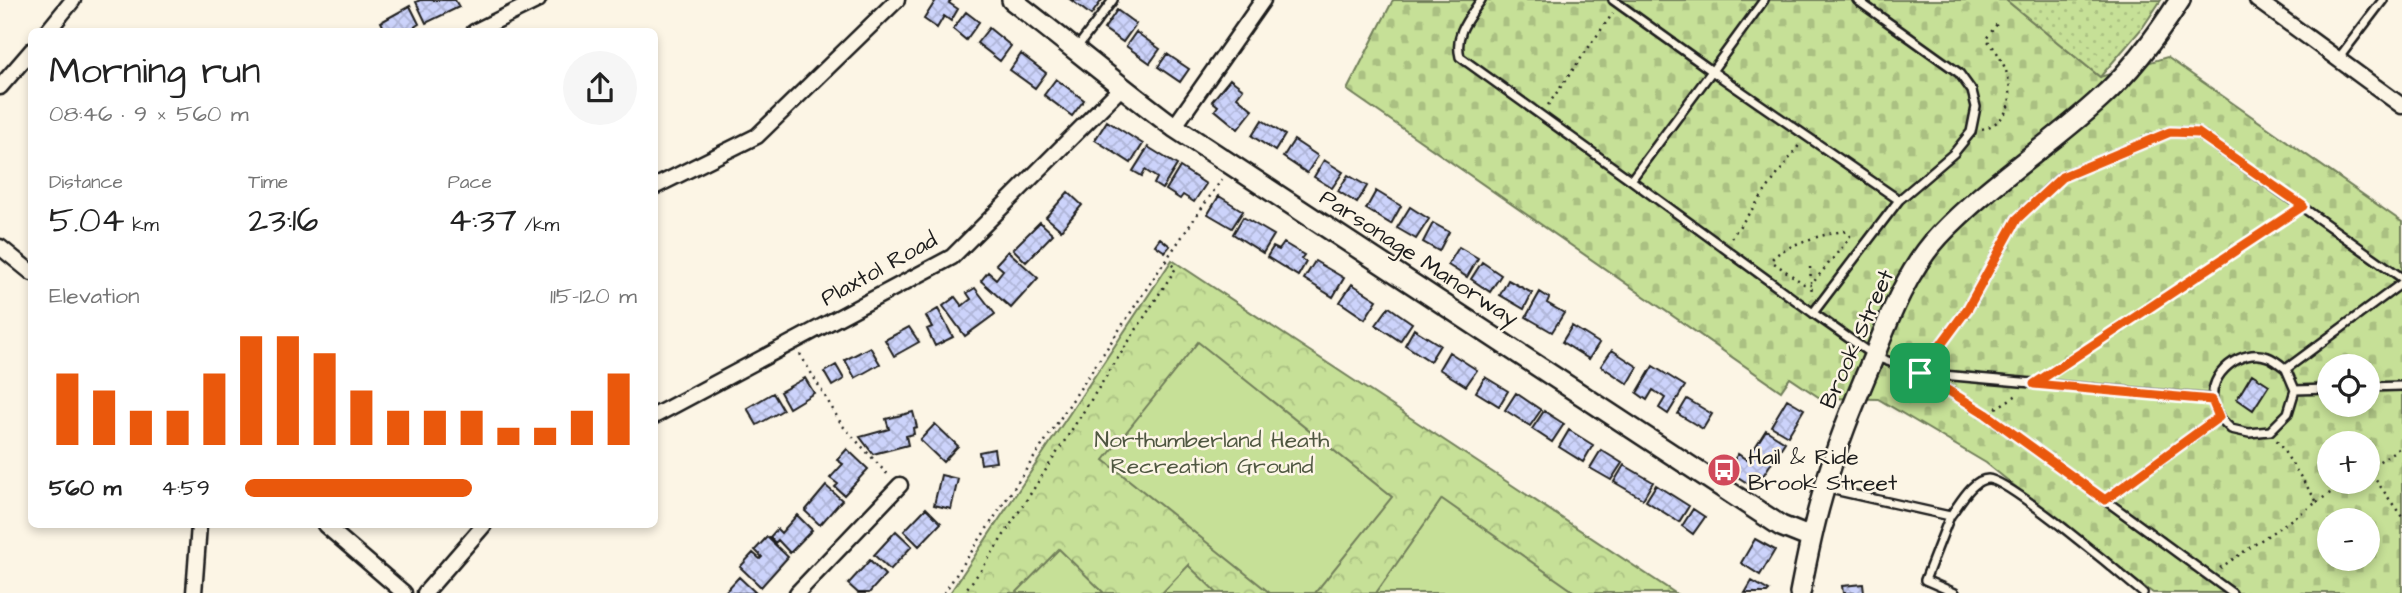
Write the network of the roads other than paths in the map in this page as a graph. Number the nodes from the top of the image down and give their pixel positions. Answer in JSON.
{"nodes":[{"id":1,"x":74,"y":0,"type":"edge"},
{"id":2,"x":538,"y":0,"type":"edge"},
{"id":3,"x":897,"y":0,"type":"edge"},
{"id":4,"x":1012,"y":0,"type":"edge"},
{"id":5,"x":1113,"y":0,"type":"edge"},
{"id":6,"x":1263,"y":0,"type":"edge"},
{"id":7,"x":1481,"y":0,"type":"edge"},
{"id":8,"x":1764,"y":0,"type":"edge"},
{"id":9,"x":1857,"y":0,"type":"edge"},
{"id":10,"x":2180,"y":0,"type":"edge"},
{"id":11,"x":2257,"y":0,"type":"edge"},
{"id":12,"x":2383,"y":0,"type":"edge"},
{"id":13,"x":1616,"y":2,"type":"edge"},
{"id":14,"x":50,"y":28,"type":"edge"},
{"id":15,"x":482,"y":28,"type":"edge"},
{"id":16,"x":1076,"y":49,"type":"junction"},
{"id":17,"x":28,"y":55,"type":"edge"},
{"id":18,"x":2338,"y":59,"type":"junction"},
{"id":19,"x":1712,"y":71,"type":"junction"},
{"id":20,"x":0,"y":87,"type":"edge"},
{"id":21,"x":1122,"y":88,"type":"junction"},
{"id":22,"x":2402,"y":106,"type":"edge"},
{"id":23,"x":1174,"y":127,"type":"junction"},
{"id":24,"x":1631,"y":180,"type":"junction"},
{"id":25,"x":658,"y":185,"type":"edge"},
{"id":26,"x":1899,"y":200,"type":"junction"},
{"id":27,"x":0,"y":247,"type":"edge"},
{"id":28,"x":28,"y":271,"type":"edge"},
{"id":29,"x":2402,"y":281,"type":"edge"},
{"id":30,"x":1813,"y":313,"type":"junction"},
{"id":31,"x":1874,"y":356,"type":"junction"},
{"id":32,"x":2286,"y":369,"type":"junction"},
{"id":33,"x":1920,"y":373,"type":"junction"},
{"id":34,"x":2402,"y":386,"type":"edge"},
{"id":35,"x":2380,"y":387,"type":"edge"},
{"id":36,"x":2317,"y":389,"type":"edge"},
{"id":37,"x":2295,"y":390,"type":"junction"},
{"id":38,"x":2212,"y":400,"type":"junction"},
{"id":39,"x":658,"y":414,"type":"edge"},
{"id":40,"x":2219,"y":417,"type":"junction"},
{"id":41,"x":900,"y":485,"type":"road end"},
{"id":42,"x":1824,"y":488,"type":"junction"},
{"id":43,"x":2105,"y":500,"type":"junction"},
{"id":44,"x":1950,"y":516,"type":"junction"},
{"id":45,"x":199,"y":528,"type":"edge"},
{"id":46,"x":328,"y":528,"type":"edge"},
{"id":47,"x":481,"y":528,"type":"edge"},
{"id":48,"x":1811,"y":538,"type":"junction"},
{"id":49,"x":194,"y":593,"type":"edge"},
{"id":50,"x":404,"y":593,"type":"edge"},
{"id":51,"x":425,"y":593,"type":"edge"},
{"id":52,"x":797,"y":593,"type":"edge"},
{"id":53,"x":1800,"y":593,"type":"edge"},
{"id":54,"x":1955,"y":593,"type":"edge"},
{"id":55,"x":2143,"y":593,"type":"edge"},
{"id":56,"x":2232,"y":593,"type":"edge"}],
"edges":[{"from":1,"to":14,"type":"street"},
{"from":2,"to":15,"type":"street"},
{"from":3,"to":25,"type":"street"},
{"from":4,"to":16,"type":"street","name":"Parsonage Manorway"},
{"from":5,"to":16,"type":"lane"},
{"from":6,"to":23,"type":"street"},
{"from":7,"to":24,"type":"lane"},
{"from":8,"to":19,"type":"lane"},
{"from":9,"to":26,"type":"lane"},
{"from":10,"to":31,"type":"street","name":"Brook Street"},
{"from":11,"to":18,"type":"street"},
{"from":12,"to":18,"type":"lane"},
{"from":13,"to":19,"type":"lane"},
{"from":16,"to":21,"type":"street","name":"Parsonage Manorway"},
{"from":17,"to":20,"type":"street"},
{"from":18,"to":22,"type":"street"},
{"from":19,"to":24,"type":"lane"},
{"from":19,"to":26,"type":"lane"},
{"from":21,"to":23,"type":"street","name":"Parsonage Manorway"},
{"from":21,"to":39,"type":"street","name":"Plaxtol Road"},
{"from":23,"to":48,"type":"street","name":"Parsonage Manorway"},
{"from":24,"to":30,"type":"lane"},
{"from":26,"to":30,"type":"lane"},
{"from":27,"to":28,"type":"street"},
{"from":29,"to":32,"type":"lane"},
{"from":29,"to":33,"type":"lane"},
{"from":30,"to":31,"type":"lane"},
{"from":31,"to":33,"type":"lane"},
{"from":31,"to":42,"type":"street","name":"Brook Street"},
{"from":32,"to":37,"type":"lane"},
{"from":32,"to":38,"type":"lane"},
{"from":33,"to":38,"type":"lane"},
{"from":33,"to":43,"type":"lane"},
{"from":34,"to":35,"type":"lane"},
{"from":36,"to":37,"type":"lane"},
{"from":37,"to":40,"type":"lane"},
{"from":38,"to":40,"type":"lane"},
{"from":40,"to":43,"type":"lane"},
{"from":41,"to":52,"type":"street"},
{"from":42,"to":44,"type":"lane"},
{"from":42,"to":48,"type":"street","name":"Brook Street"},
{"from":43,"to":56,"type":"lane"},
{"from":44,"to":54,"type":"lane"},
{"from":44,"to":55,"type":"lane"},
{"from":45,"to":49,"type":"street"},
{"from":46,"to":50,"type":"street"},
{"from":47,"to":51,"type":"street"},
{"from":48,"to":53,"type":"street","name":"Brook Street"}]}
